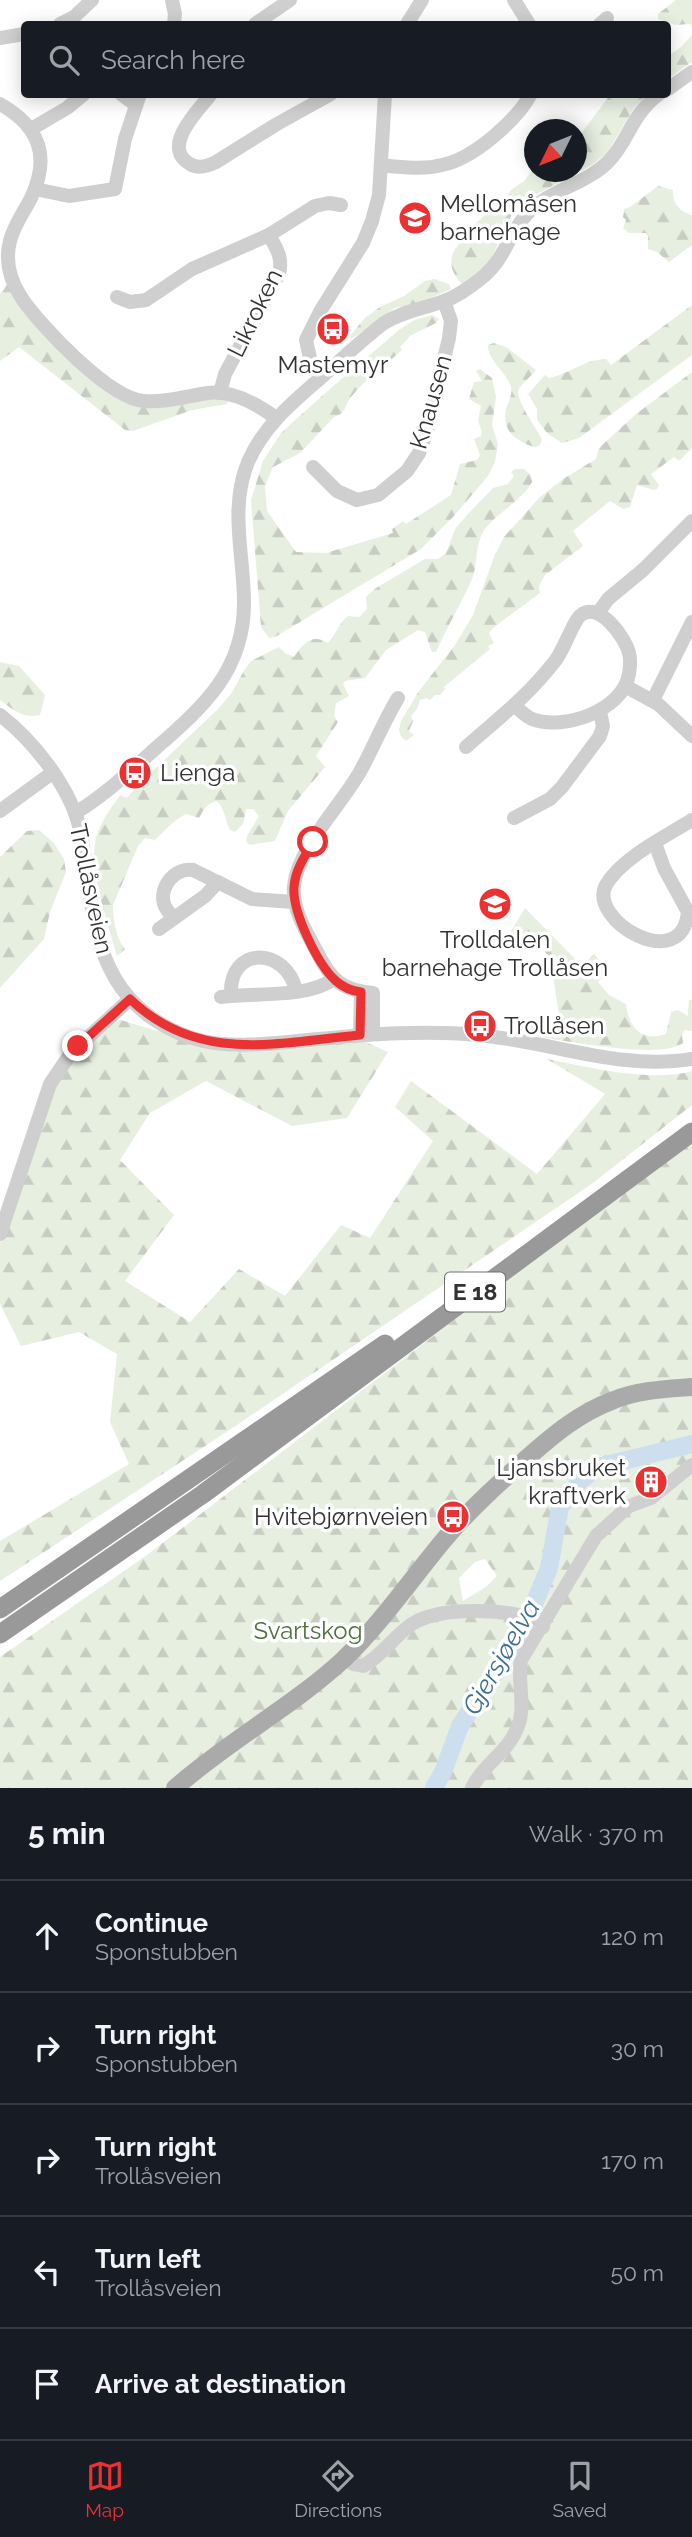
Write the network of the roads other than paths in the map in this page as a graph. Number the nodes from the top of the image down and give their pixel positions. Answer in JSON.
{"nodes":[{"id":1,"x":92,"y":0,"type":"edge"},
{"id":2,"x":172,"y":0,"type":"edge"},
{"id":3,"x":290,"y":0,"type":"edge"},
{"id":4,"x":422,"y":0,"type":"edge"},
{"id":5,"x":514,"y":0,"type":"edge"},
{"id":6,"x":66,"y":21,"type":"edge"},
{"id":7,"x":174,"y":21,"type":"edge"},
{"id":8,"x":259,"y":21,"type":"edge"},
{"id":9,"x":409,"y":21,"type":"edge"},
{"id":10,"x":528,"y":21,"type":"edge"},
{"id":11,"x":21,"y":34,"type":"edge"},
{"id":12,"x":0,"y":38,"type":"edge"},
{"id":13,"x":692,"y":72,"type":"edge"},
{"id":14,"x":671,"y":86,"type":"edge"},
{"id":15,"x":80,"y":98,"type":"edge"},
{"id":16,"x":208,"y":98,"type":"edge"},
{"id":17,"x":324,"y":98,"type":"edge"},
{"id":18,"x":384,"y":98,"type":"edge"},
{"id":19,"x":528,"y":98,"type":"edge"},
{"id":20,"x":655,"y":98,"type":"edge"},
{"id":21,"x":138,"y":100,"type":"edge"},
{"id":22,"x":0,"y":104,"type":"edge"},
{"id":23,"x":31,"y":129,"type":"junction"},
{"id":24,"x":381,"y":165,"type":"junction"},
{"id":25,"x":35,"y":189,"type":"junction"},
{"id":26,"x":341,"y":205,"type":"dead end"},
{"id":27,"x":269,"y":235,"type":"junction"},
{"id":28,"x":117,"y":297,"type":"dead end"},
{"id":29,"x":444,"y":301,"type":"junction"},
{"id":30,"x":322,"y":376,"type":"junction"},
{"id":31,"x":220,"y":393,"type":"junction"},
{"id":32,"x":276,"y":418,"type":"junction"},
{"id":33,"x":313,"y":467,"type":"dead end"},
{"id":34,"x":692,"y":521,"type":"edge"},
{"id":35,"x":598,"y":613,"type":"junction"},
{"id":36,"x":691,"y":627,"type":"edge"},
{"id":37,"x":625,"y":686,"type":"junction"},
{"id":38,"x":398,"y":698,"type":"dead end"},
{"id":39,"x":653,"y":700,"type":"junction"},
{"id":40,"x":515,"y":706,"type":"junction"},
{"id":41,"x":600,"y":712,"type":"junction"},
{"id":42,"x":0,"y":715,"type":"edge"},
{"id":43,"x":692,"y":736,"type":"edge"},
{"id":44,"x":466,"y":747,"type":"dead end"},
{"id":45,"x":52,"y":773,"type":"junction"},
{"id":46,"x":0,"y":811,"type":"edge"},
{"id":47,"x":75,"y":813,"type":"junction"},
{"id":48,"x":514,"y":818,"type":"dead end"},
{"id":49,"x":692,"y":820,"type":"edge"},
{"id":50,"x":655,"y":843,"type":"junction"},
{"id":51,"x":218,"y":882,"type":"junction"},
{"id":52,"x":294,"y":902,"type":"junction"},
{"id":53,"x":174,"y":918,"type":"junction"},
{"id":54,"x":159,"y":929,"type":"dead end"},
{"id":55,"x":334,"y":979,"type":"junction"},
{"id":56,"x":296,"y":991,"type":"junction"},
{"id":57,"x":130,"y":999,"type":"junction"},
{"id":58,"x":367,"y":1035,"type":"junction"},
{"id":59,"x":692,"y":1059,"type":"edge"},
{"id":60,"x":692,"y":1122,"type":"edge"},
{"id":61,"x":692,"y":1132,"type":"edge"},
{"id":62,"x":0,"y":1234,"type":"edge"},
{"id":63,"x":692,"y":1387,"type":"edge"},
{"id":64,"x":692,"y":1465,"type":"edge"},
{"id":65,"x":51,"y":1575,"type":"junction"},
{"id":66,"x":0,"y":1593,"type":"edge"},
{"id":67,"x":0,"y":1609,"type":"edge"},
{"id":68,"x":532,"y":1621,"type":"junction"},
{"id":69,"x":0,"y":1634,"type":"edge"},
{"id":70,"x":345,"y":1658,"type":"junction"},
{"id":71,"x":175,"y":1788,"type":"edge"},
{"id":72,"x":472,"y":1788,"type":"edge"}],
"edges":[{"from":1,"to":6,"type":"street"},
{"from":2,"to":7,"type":"street"},
{"from":3,"to":8,"type":"street"},
{"from":4,"to":9,"type":"street"},
{"from":5,"to":10,"type":"street"},
{"from":11,"to":12,"type":"street"},
{"from":13,"to":14,"type":"street"},
{"from":15,"to":23,"type":"street"},
{"from":16,"to":17,"type":"street"},
{"from":18,"to":24,"type":"street"},
{"from":19,"to":24,"type":"street"},
{"from":20,"to":29,"type":"street"},
{"from":21,"to":25,"type":"street"},
{"from":22,"to":23,"type":"street"},
{"from":23,"to":25,"type":"street"},
{"from":24,"to":30,"type":"street"},
{"from":25,"to":31,"type":"street"},
{"from":26,"to":27,"type":"street","name":"Likroken"},
{"from":27,"to":28,"type":"street","name":"Likroken"},
{"from":27,"to":31,"type":"street","name":"Likroken"},
{"from":29,"to":30,"type":"street"},
{"from":29,"to":33,"type":"street","name":"Knausen"},
{"from":30,"to":32,"type":"street"},
{"from":31,"to":32,"type":"street"},
{"from":32,"to":47,"type":"street"},
{"from":34,"to":35,"type":"street"},
{"from":35,"to":37,"type":"street"},
{"from":35,"to":40,"type":"street"},
{"from":36,"to":39,"type":"street"},
{"from":37,"to":39,"type":"street"},
{"from":37,"to":41,"type":"street"},
{"from":38,"to":52,"type":"street"},
{"from":39,"to":43,"type":"street"},
{"from":40,"to":41,"type":"street"},
{"from":40,"to":44,"type":"street"},
{"from":41,"to":48,"type":"street"},
{"from":42,"to":45,"type":"street","name":"Trollåsveien"},
{"from":45,"to":46,"type":"street"},
{"from":45,"to":47,"type":"street","name":"Trollåsveien"},
{"from":47,"to":57,"type":"street","name":"Trollåsveien"},
{"from":49,"to":50,"type":"street"},
{"from":50,"to":50,"type":"street"},
{"from":51,"to":52,"type":"street"},
{"from":51,"to":53,"type":"street"},
{"from":51,"to":53,"type":"street"},
{"from":52,"to":55,"type":"street"},
{"from":53,"to":54,"type":"street"},
{"from":55,"to":56,"type":"street"},
{"from":55,"to":58,"type":"street"},
{"from":56,"to":56,"type":"street"},
{"from":57,"to":58,"type":"street","name":"Trollåsveien"},
{"from":57,"to":62,"type":"street"},
{"from":58,"to":59,"type":"street","name":"Trollåsveien"},
{"from":60,"to":65,"type":"highway","number":"E 18"},
{"from":61,"to":69,"type":"highway","number":"E 18"},
{"from":63,"to":70,"type":"main road"},
{"from":64,"to":68,"type":"street"},
{"from":65,"to":66,"type":"highway","number":"E 18"},
{"from":65,"to":67,"type":"highway","number":"E 18"},
{"from":68,"to":70,"type":"street"},
{"from":68,"to":72,"type":"street"},
{"from":70,"to":71,"type":"main road"}]}
